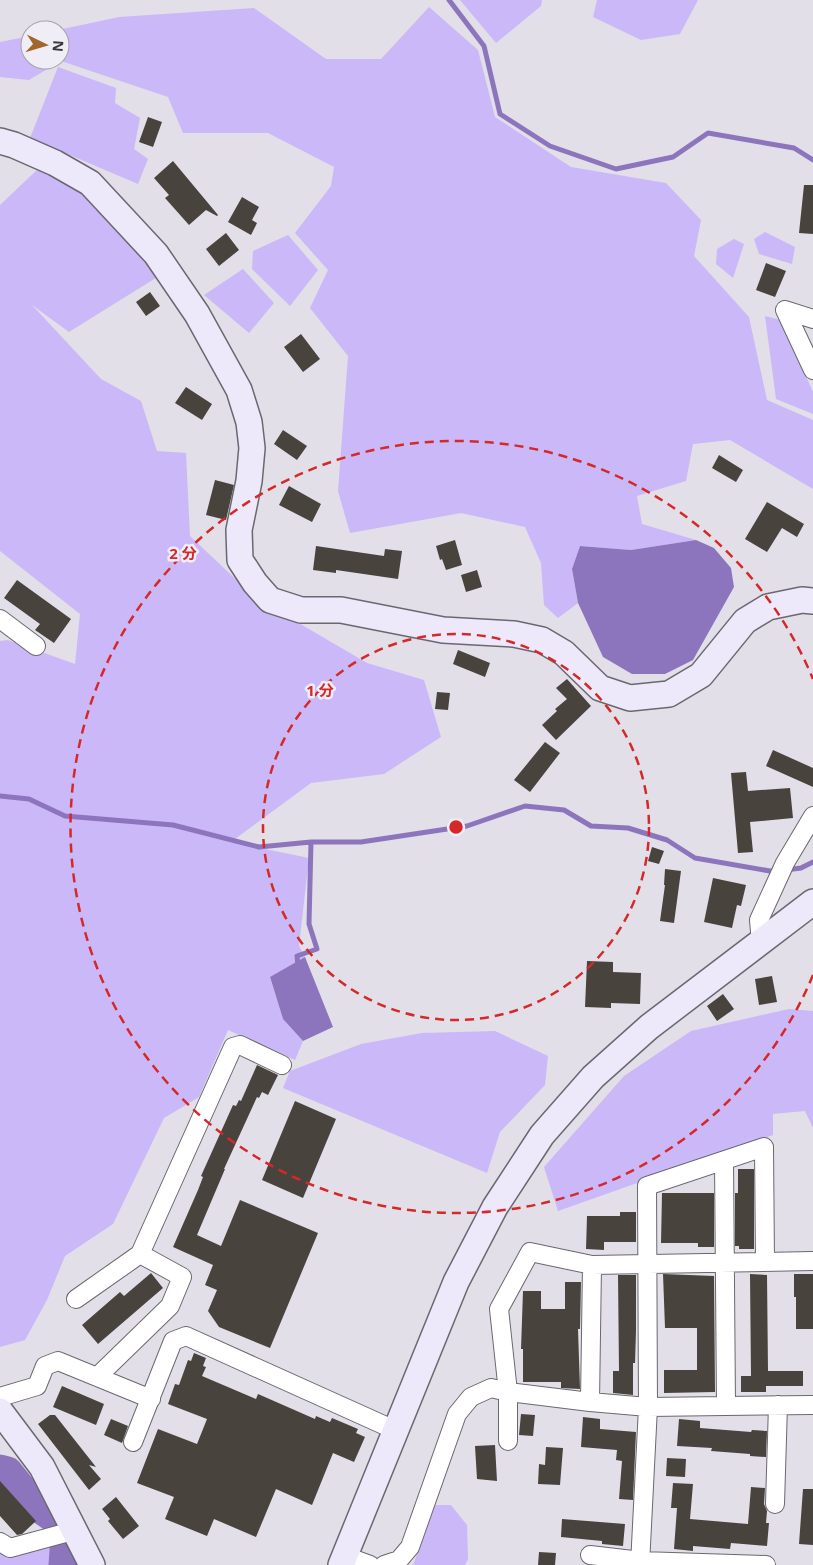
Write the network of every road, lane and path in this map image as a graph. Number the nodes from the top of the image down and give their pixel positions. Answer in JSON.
{"nodes":[{"id":1,"x":0,"y":141,"type":"edge"},
{"id":2,"x":813,"y":319,"type":"edge"},
{"id":3,"x":813,"y":370,"type":"edge"},
{"id":4,"x":813,"y":601,"type":"edge"},
{"id":5,"x":0,"y":619,"type":"edge"},
{"id":6,"x":36,"y":646,"type":"dead end"},
{"id":7,"x":813,"y":816,"type":"edge"},
{"id":8,"x":813,"y":902,"type":"edge"},
{"id":9,"x":761,"y":943,"type":"junction"},
{"id":10,"x":282,"y":1065,"type":"dead end"},
{"id":11,"x":724,"y":1161,"type":"junction"},
{"id":12,"x":140,"y":1254,"type":"junction"},
{"id":13,"x":813,"y":1261,"type":"edge"},
{"id":14,"x":765,"y":1262,"type":"junction"},
{"id":15,"x":724,"y":1263,"type":"junction"},
{"id":16,"x":646,"y":1264,"type":"junction"},
{"id":17,"x":592,"y":1265,"type":"junction"},
{"id":18,"x":76,"y":1299,"type":"dead end"},
{"id":19,"x":97,"y":1377,"type":"junction"},
{"id":20,"x":508,"y":1392,"type":"junction"},
{"id":21,"x":0,"y":1397,"type":"edge"},
{"id":22,"x":150,"y":1399,"type":"junction"},
{"id":23,"x":590,"y":1402,"type":"junction"},
{"id":24,"x":778,"y":1405,"type":"junction"},
{"id":25,"x":813,"y":1405,"type":"edge"},
{"id":26,"x":726,"y":1406,"type":"junction"},
{"id":27,"x":648,"y":1407,"type":"junction"},
{"id":28,"x":0,"y":1411,"type":"edge"},
{"id":29,"x":397,"y":1431,"type":"junction"},
{"id":30,"x":508,"y":1441,"type":"dead end"},
{"id":31,"x":133,"y":1442,"type":"dead end"},
{"id":32,"x":775,"y":1504,"type":"dead end"},
{"id":33,"x":67,"y":1533,"type":"junction"},
{"id":34,"x":0,"y":1542,"type":"edge"},
{"id":35,"x":590,"y":1555,"type":"dead end"},
{"id":36,"x":343,"y":1560,"type":"edge"},
{"id":37,"x":640,"y":1563,"type":"edge"},
{"id":38,"x":92,"y":1565,"type":"edge"},
{"id":39,"x":370,"y":1565,"type":"edge"},
{"id":40,"x":384,"y":1565,"type":"edge"},
{"id":41,"x":766,"y":1565,"type":"edge"}],
"edges":[{"from":1,"to":4,"type":"street"},
{"from":2,"to":3,"type":"street"},
{"from":5,"to":6,"type":"street"},
{"from":7,"to":9,"type":"street"},
{"from":8,"to":9,"type":"street"},
{"from":9,"to":29,"type":"street"},
{"from":10,"to":12,"type":"street"},
{"from":11,"to":14,"type":"street"},
{"from":11,"to":15,"type":"street"},
{"from":11,"to":16,"type":"street"},
{"from":12,"to":18,"type":"street"},
{"from":12,"to":19,"type":"street"},
{"from":13,"to":14,"type":"street"},
{"from":14,"to":15,"type":"street"},
{"from":15,"to":16,"type":"street"},
{"from":15,"to":26,"type":"street"},
{"from":16,"to":17,"type":"street"},
{"from":16,"to":27,"type":"street"},
{"from":17,"to":20,"type":"street"},
{"from":17,"to":23,"type":"street"},
{"from":19,"to":21,"type":"street"},
{"from":19,"to":22,"type":"street"},
{"from":20,"to":23,"type":"street"},
{"from":20,"to":30,"type":"street"},
{"from":20,"to":40,"type":"street"},
{"from":22,"to":29,"type":"street"},
{"from":22,"to":31,"type":"street"},
{"from":23,"to":27,"type":"street"},
{"from":24,"to":25,"type":"street"},
{"from":24,"to":26,"type":"street"},
{"from":24,"to":32,"type":"street"},
{"from":26,"to":27,"type":"street"},
{"from":27,"to":37,"type":"street"},
{"from":28,"to":33,"type":"street"},
{"from":29,"to":36,"type":"street"},
{"from":33,"to":34,"type":"street"},
{"from":33,"to":38,"type":"street"},
{"from":35,"to":37,"type":"street"},
{"from":36,"to":39,"type":"street"},
{"from":37,"to":41,"type":"street"}]}
